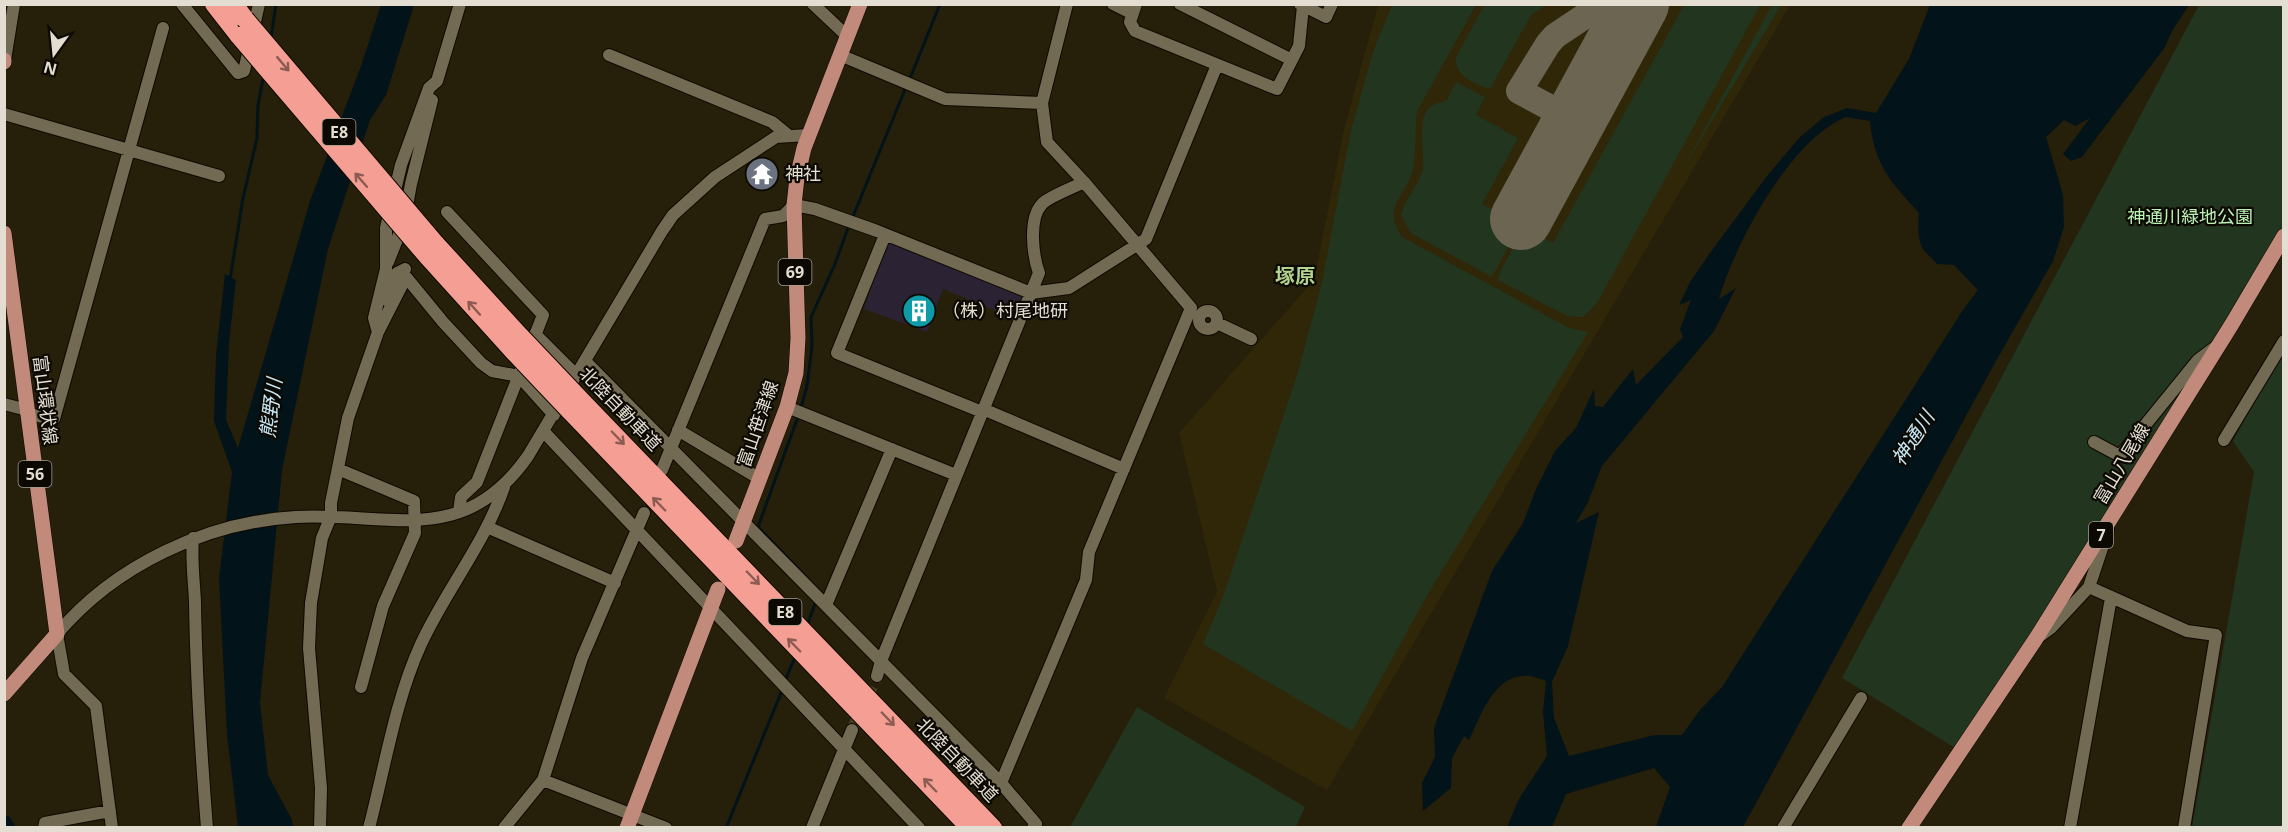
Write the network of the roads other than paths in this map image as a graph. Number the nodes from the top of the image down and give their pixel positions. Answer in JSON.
{"nodes":[{"id":1,"x":14,"y":4,"type":"edge"},
{"id":2,"x":182,"y":4,"type":"edge"},
{"id":3,"x":214,"y":4,"type":"edge"},
{"id":4,"x":234,"y":4,"type":"edge"},
{"id":5,"x":259,"y":4,"type":"edge"},
{"id":6,"x":460,"y":4,"type":"edge"},
{"id":7,"x":813,"y":4,"type":"edge"},
{"id":8,"x":860,"y":4,"type":"edge"},
{"id":9,"x":1067,"y":4,"type":"edge"},
{"id":10,"x":1113,"y":4,"type":"edge"},
{"id":11,"x":1179,"y":4,"type":"edge"},
{"id":12,"x":1332,"y":4,"type":"edge"},
{"id":13,"x":1302,"y":5,"type":"edge"},
{"id":14,"x":1133,"y":9,"type":"edge"},
{"id":15,"x":242,"y":27,"type":"junction"},
{"id":16,"x":163,"y":28,"type":"dead end"},
{"id":17,"x":847,"y":36,"type":"junction"},
{"id":18,"x":609,"y":55,"type":"dead end"},
{"id":19,"x":840,"y":55,"type":"junction"},
{"id":20,"x":5,"y":60,"type":"edge"},
{"id":21,"x":1292,"y":60,"type":"junction"},
{"id":22,"x":1217,"y":65,"type":"junction"},
{"id":23,"x":1042,"y":103,"type":"junction"},
{"id":24,"x":4,"y":114,"type":"edge"},
{"id":25,"x":808,"y":135,"type":"junction"},
{"id":26,"x":789,"y":136,"type":"junction"},
{"id":27,"x":128,"y":150,"type":"junction"},
{"id":28,"x":219,"y":176,"type":"dead end"},
{"id":29,"x":1084,"y":182,"type":"junction"},
{"id":30,"x":794,"y":205,"type":"junction"},
{"id":31,"x":447,"y":212,"type":"dead end"},
{"id":32,"x":4,"y":234,"type":"edge"},
{"id":33,"x":885,"y":235,"type":"junction"},
{"id":34,"x":2283,"y":236,"type":"edge"},
{"id":35,"x":1139,"y":246,"type":"junction"},
{"id":36,"x":405,"y":268,"type":"dead end"},
{"id":37,"x":1031,"y":293,"type":"junction"},
{"id":38,"x":391,"y":305,"type":"junction"},
{"id":39,"x":1194,"y":314,"type":"junction"},
{"id":40,"x":378,"y":332,"type":"junction"},
{"id":41,"x":1251,"y":339,"type":"dead end"},
{"id":42,"x":523,"y":340,"type":"junction"},
{"id":43,"x":2283,"y":341,"type":"edge"},
{"id":44,"x":2217,"y":346,"type":"junction"},
{"id":45,"x":585,"y":361,"type":"junction"},
{"id":46,"x":576,"y":375,"type":"junction"},
{"id":47,"x":519,"y":376,"type":"junction"},
{"id":48,"x":4,"y":404,"type":"edge"},
{"id":49,"x":566,"y":407,"type":"junction"},
{"id":50,"x":787,"y":407,"type":"junction"},
{"id":51,"x":983,"y":411,"type":"junction"},
{"id":52,"x":27,"y":412,"type":"junction"},
{"id":53,"x":678,"y":430,"type":"junction"},
{"id":54,"x":544,"y":432,"type":"junction"},
{"id":55,"x":2224,"y":440,"type":"dead end"},
{"id":56,"x":2094,"y":442,"type":"dead end"},
{"id":57,"x":671,"y":447,"type":"junction"},
{"id":58,"x":892,"y":449,"type":"junction"},
{"id":59,"x":1124,"y":469,"type":"junction"},
{"id":60,"x":338,"y":470,"type":"junction"},
{"id":61,"x":662,"y":470,"type":"dead end"},
{"id":62,"x":956,"y":475,"type":"junction"},
{"id":63,"x":760,"y":479,"type":"junction"},
{"id":64,"x":504,"y":487,"type":"junction"},
{"id":65,"x":459,"y":512,"type":"junction"},
{"id":66,"x":644,"y":513,"type":"dead end"},
{"id":67,"x":328,"y":516,"type":"junction"},
{"id":68,"x":2112,"y":518,"type":"junction"},
{"id":69,"x":414,"y":521,"type":"junction"},
{"id":70,"x":743,"y":522,"type":"junction"},
{"id":71,"x":487,"y":526,"type":"junction"},
{"id":72,"x":637,"y":531,"type":"junction"},
{"id":73,"x":195,"y":537,"type":"junction"},
{"id":74,"x":736,"y":541,"type":"dead end"},
{"id":75,"x":615,"y":583,"type":"junction"},
{"id":76,"x":2090,"y":587,"type":"junction"},
{"id":77,"x":718,"y":589,"type":"dead end"},
{"id":78,"x":2111,"y":598,"type":"junction"},
{"id":79,"x":826,"y":605,"type":"junction"},
{"id":80,"x":711,"y":607,"type":"junction"},
{"id":81,"x":57,"y":634,"type":"junction"},
{"id":82,"x":2035,"y":640,"type":"junction"},
{"id":83,"x":880,"y":661,"type":"junction"},
{"id":84,"x":877,"y":676,"type":"tunnel mouth"},
{"id":85,"x":361,"y":687,"type":"dead end"},
{"id":86,"x":4,"y":694,"type":"edge"},
{"id":87,"x":1861,"y":698,"type":"dead end"},
{"id":88,"x":852,"y":730,"type":"tunnel mouth"},
{"id":89,"x":845,"y":748,"type":"junction"},
{"id":90,"x":543,"y":780,"type":"junction"},
{"id":91,"x":1001,"y":783,"type":"junction"},
{"id":92,"x":110,"y":811,"type":"junction"},
{"id":93,"x":629,"y":821,"type":"edge"},
{"id":94,"x":44,"y":828,"type":"edge"},
{"id":95,"x":112,"y":828,"type":"edge"},
{"id":96,"x":207,"y":828,"type":"edge"},
{"id":97,"x":320,"y":828,"type":"edge"},
{"id":98,"x":369,"y":828,"type":"edge"},
{"id":99,"x":504,"y":828,"type":"edge"},
{"id":100,"x":666,"y":828,"type":"edge"},
{"id":101,"x":812,"y":828,"type":"edge"},
{"id":102,"x":919,"y":828,"type":"edge"},
{"id":103,"x":970,"y":828,"type":"edge"},
{"id":104,"x":993,"y":828,"type":"edge"},
{"id":105,"x":1033,"y":828,"type":"edge"},
{"id":106,"x":1783,"y":828,"type":"edge"},
{"id":107,"x":1909,"y":828,"type":"edge"},
{"id":108,"x":2070,"y":828,"type":"edge"},
{"id":109,"x":2184,"y":828,"type":"edge"}],
"edges":[{"from":1,"to":20,"type":"street"},
{"from":2,"to":5,"type":"street"},
{"from":3,"to":15,"type":"highway","name":"北陸自動車道","number":"E8"},
{"from":4,"to":15,"type":"highway","name":"北陸自動車道","number":"E8"},
{"from":6,"to":40,"type":"street"},
{"from":7,"to":17,"type":"street"},
{"from":8,"to":17,"type":"main road","name":"富山笹津線","number":"69"},
{"from":9,"to":23,"type":"street"},
{"from":10,"to":14,"type":"street"},
{"from":11,"to":21,"type":"street"},
{"from":12,"to":13,"type":"street"},
{"from":13,"to":21,"type":"street"},
{"from":14,"to":22,"type":"street"},
{"from":15,"to":42,"type":"highway","name":"北陸自動車道","number":"E8","bridge":true},
{"from":16,"to":27,"type":"street"},
{"from":17,"to":19,"type":"main road","name":"富山笹津線","number":"69"},
{"from":18,"to":26,"type":"street"},
{"from":19,"to":23,"type":"street"},
{"from":19,"to":25,"type":"main road","name":"富山笹津線","number":"69"},
{"from":21,"to":22,"type":"street"},
{"from":22,"to":35,"type":"street"},
{"from":23,"to":29,"type":"street"},
{"from":24,"to":27,"type":"street"},
{"from":25,"to":26,"type":"street"},
{"from":25,"to":30,"type":"main road","name":"富山笹津線","number":"69"},
{"from":26,"to":45,"type":"street"},
{"from":27,"to":28,"type":"street"},
{"from":27,"to":52,"type":"street"},
{"from":29,"to":35,"type":"street"},
{"from":29,"to":37,"type":"street"},
{"from":30,"to":33,"type":"street"},
{"from":30,"to":50,"type":"main road","name":"富山笹津線","number":"69"},
{"from":30,"to":53,"type":"street"},
{"from":31,"to":42,"type":"street"},
{"from":32,"to":52,"type":"main road","name":"富山環状線","number":"56"},
{"from":33,"to":37,"type":"street"},
{"from":33,"to":51,"type":"street"},
{"from":34,"to":44,"type":"main road","name":"富山八尾線","number":"7"},
{"from":35,"to":37,"type":"street"},
{"from":35,"to":39,"type":"street"},
{"from":36,"to":38,"type":"street"},
{"from":37,"to":51,"type":"street"},
{"from":38,"to":40,"type":"street"},
{"from":38,"to":47,"type":"street"},
{"from":39,"to":41,"type":"street"},
{"from":39,"to":59,"type":"street"},
{"from":40,"to":60,"type":"street"},
{"from":42,"to":46,"type":"street"},
{"from":42,"to":47,"type":"street"},
{"from":42,"to":49,"type":"highway","name":"北陸自動車道","number":"E8","bridge":true},
{"from":43,"to":55,"type":"street"},
{"from":44,"to":56,"type":"street"},
{"from":44,"to":68,"type":"main road","name":"富山八尾線","number":"7"},
{"from":45,"to":46,"type":"street"},
{"from":45,"to":57,"type":"street"},
{"from":46,"to":49,"type":"street"},
{"from":47,"to":49,"type":"street"},
{"from":47,"to":65,"type":"street"},
{"from":48,"to":52,"type":"street"},
{"from":49,"to":54,"type":"street"},
{"from":103,"to":49,"type":"highway","name":"北陸自動車道","number":"E8","one_way":true},
{"from":49,"to":104,"type":"highway","name":"北陸自動車道","number":"E8","one_way":true},
{"from":50,"to":58,"type":"street"},
{"from":50,"to":63,"type":"main road","name":"富山笹津線","number":"69"},
{"from":51,"to":59,"type":"street"},
{"from":51,"to":62,"type":"street"},
{"from":52,"to":81,"type":"main road","name":"富山環状線","number":"56"},
{"from":53,"to":57,"type":"street"},
{"from":53,"to":63,"type":"street"},
{"from":54,"to":64,"type":"street"},
{"from":54,"to":72,"type":"street"},
{"from":57,"to":61,"type":"street"},
{"from":57,"to":70,"type":"street"},
{"from":58,"to":62,"type":"street"},
{"from":58,"to":79,"type":"street"},
{"from":59,"to":91,"type":"street"},
{"from":60,"to":67,"type":"street"},
{"from":60,"to":69,"type":"street"},
{"from":62,"to":83,"type":"street"},
{"from":63,"to":70,"type":"main road","name":"富山笹津線","number":"69"},
{"from":64,"to":65,"type":"street"},
{"from":64,"to":71,"type":"street"},
{"from":65,"to":69,"type":"street"},
{"from":66,"to":72,"type":"street"},
{"from":67,"to":69,"type":"street"},
{"from":67,"to":73,"type":"street"},
{"from":67,"to":97,"type":"street"},
{"from":68,"to":76,"type":"street"},
{"from":68,"to":82,"type":"main road","name":"富山八尾線","number":"7"},
{"from":69,"to":85,"type":"street"},
{"from":70,"to":74,"type":"main road","name":"富山笹津線","number":"69"},
{"from":70,"to":79,"type":"street"},
{"from":71,"to":75,"type":"street"},
{"from":71,"to":98,"type":"street"},
{"from":72,"to":75,"type":"street"},
{"from":72,"to":80,"type":"street"},
{"from":73,"to":81,"type":"street"},
{"from":73,"to":96,"type":"street"},
{"from":75,"to":90,"type":"street"},
{"from":76,"to":78,"type":"street"},
{"from":76,"to":82,"type":"street"},
{"from":77,"to":80,"type":"main road"},
{"from":78,"to":108,"type":"street"},
{"from":78,"to":109,"type":"street"},
{"from":79,"to":83,"type":"street"},
{"from":80,"to":89,"type":"street"},
{"from":80,"to":93,"type":"main road"},
{"from":81,"to":86,"type":"main road"},
{"from":81,"to":92,"type":"street"},
{"from":82,"to":107,"type":"main road","name":"富山八尾線","number":"7"},
{"from":83,"to":84,"type":"street"},
{"from":83,"to":91,"type":"street"},
{"from":87,"to":106,"type":"street"},
{"from":88,"to":89,"type":"street"},
{"from":89,"to":101,"type":"street"},
{"from":89,"to":102,"type":"street"},
{"from":90,"to":93,"type":"street"},
{"from":90,"to":99,"type":"street"},
{"from":91,"to":105,"type":"street"},
{"from":92,"to":94,"type":"street"},
{"from":92,"to":95,"type":"street"},
{"from":93,"to":100,"type":"street"}]}
